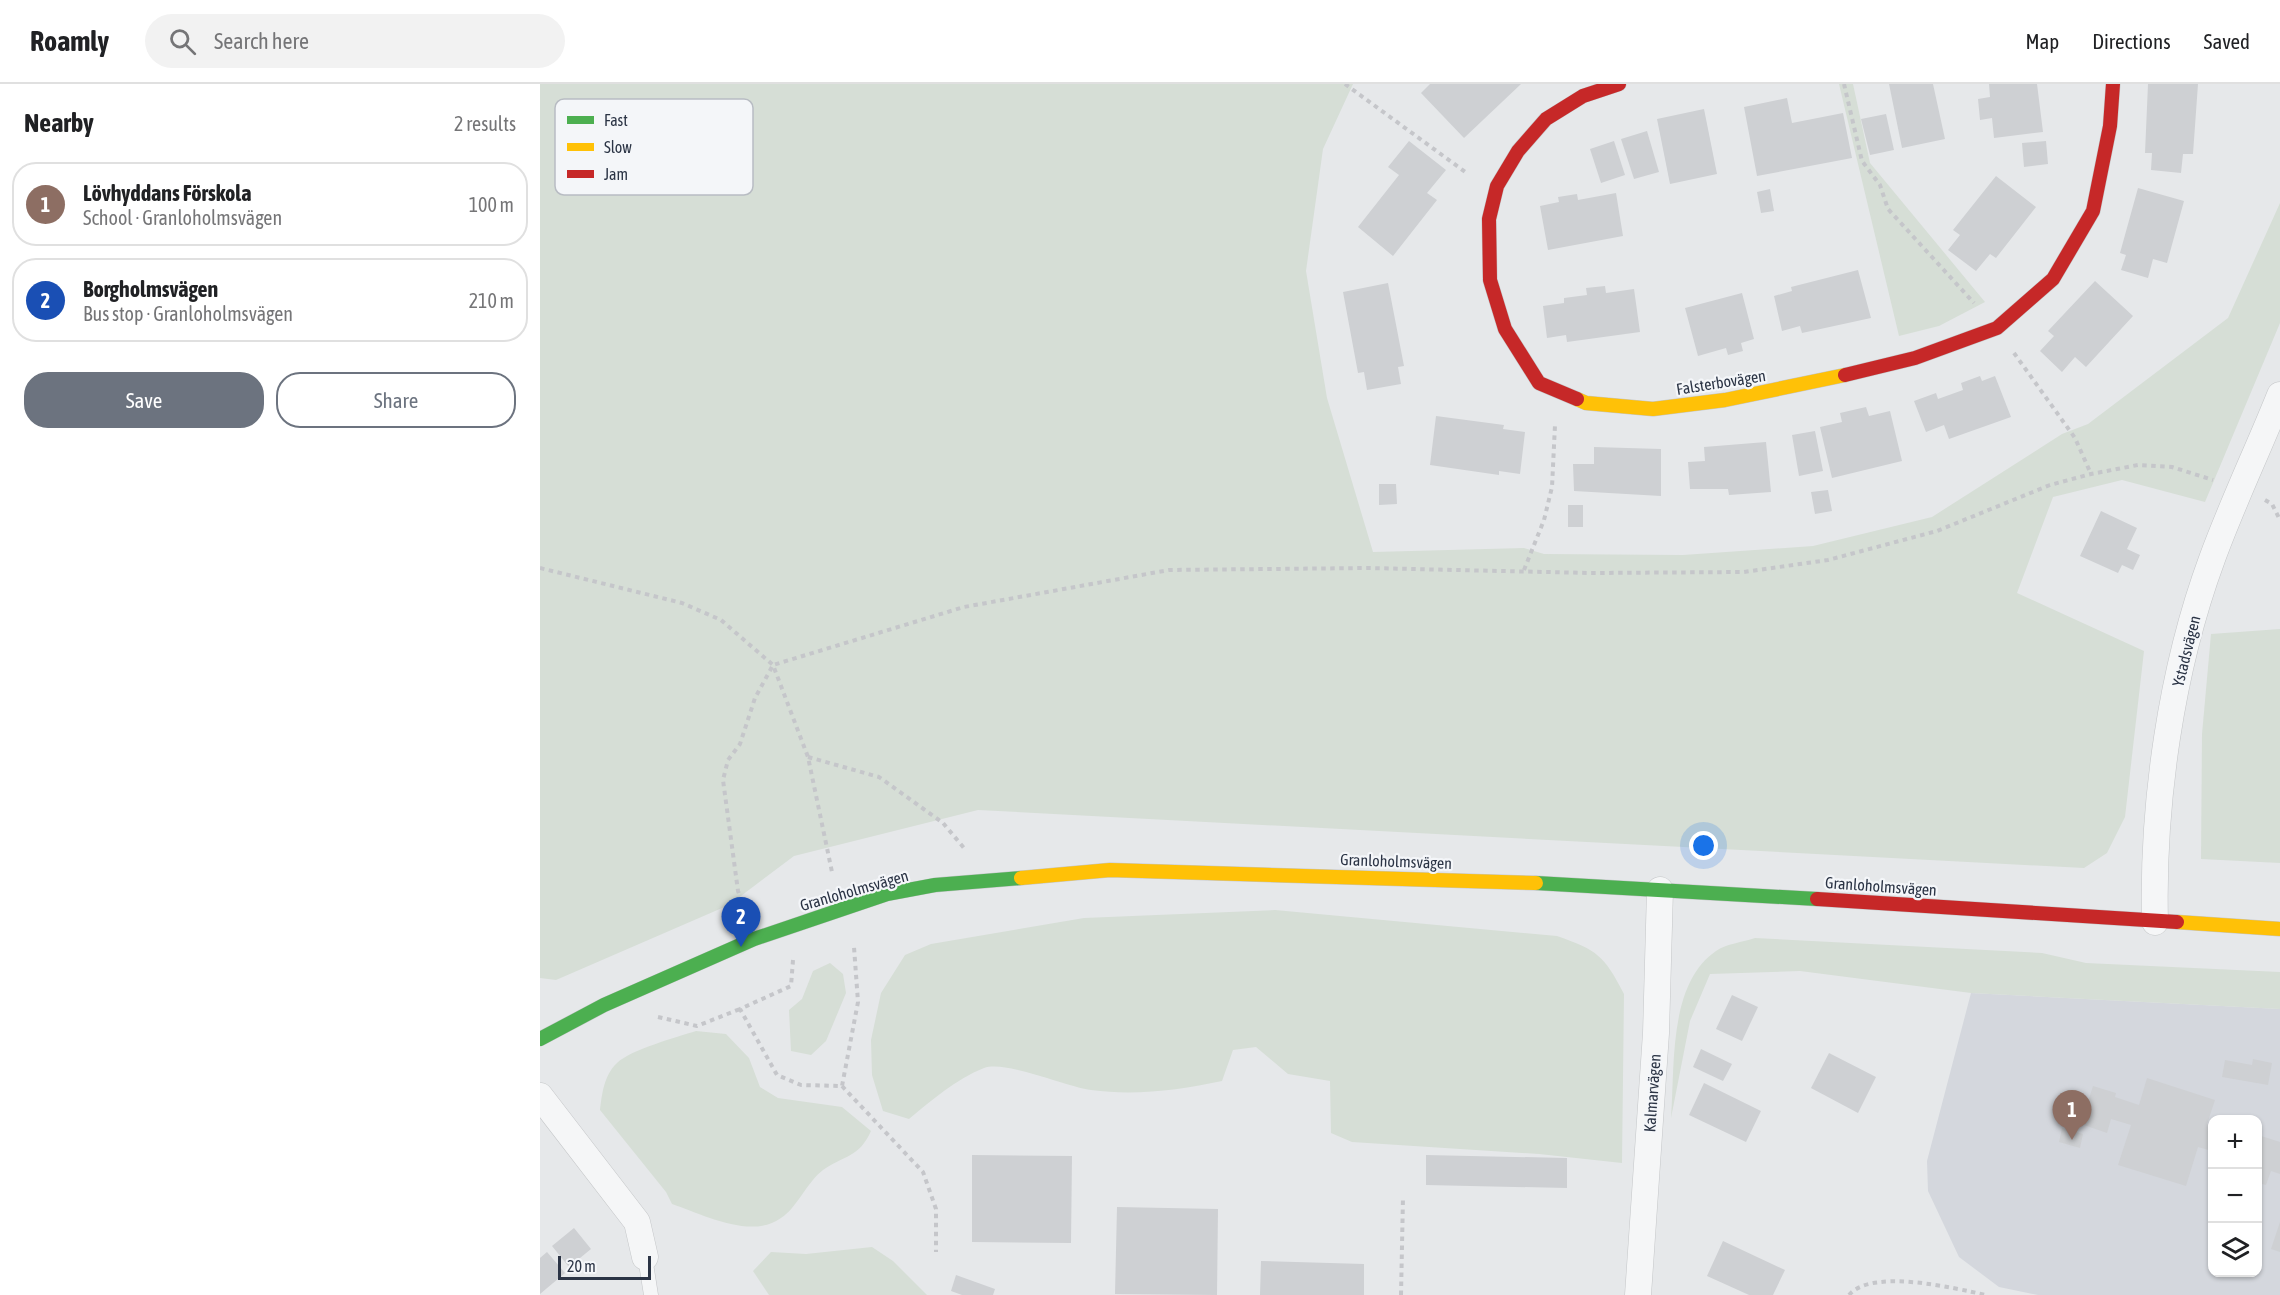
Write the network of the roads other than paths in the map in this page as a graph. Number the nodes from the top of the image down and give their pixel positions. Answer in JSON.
{"nodes":[{"id":1,"x":1619,"y":84,"type":"edge"},
{"id":2,"x":2113,"y":84,"type":"edge"},
{"id":3,"x":2278,"y":407,"type":"edge"},
{"id":4,"x":1660,"y":890,"type":"junction"},
{"id":5,"x":2155,"y":922,"type":"junction"},
{"id":6,"x":2280,"y":929,"type":"edge"},
{"id":7,"x":540,"y":1039,"type":"edge"},
{"id":8,"x":540,"y":1096,"type":"edge"},
{"id":9,"x":645,"y":1257,"type":"joint"},
{"id":10,"x":651,"y":1295,"type":"edge"},
{"id":11,"x":1638,"y":1295,"type":"edge"}],
"edges":[{"from":1,"to":2,"type":"street","name":"Falsterbovägen"},
{"from":3,"to":5,"type":"street","name":"Ystadsvägen"},
{"from":4,"to":5,"type":"street","name":"Granloholmsvägen"},
{"from":4,"to":7,"type":"street","name":"Granloholmsvägen"},
{"from":4,"to":11,"type":"street","name":"Kalmarvägen"},
{"from":5,"to":6,"type":"street","name":"Granloholmsvägen"},
{"from":8,"to":9,"type":"street"},
{"from":9,"to":10,"type":"lane"}]}
